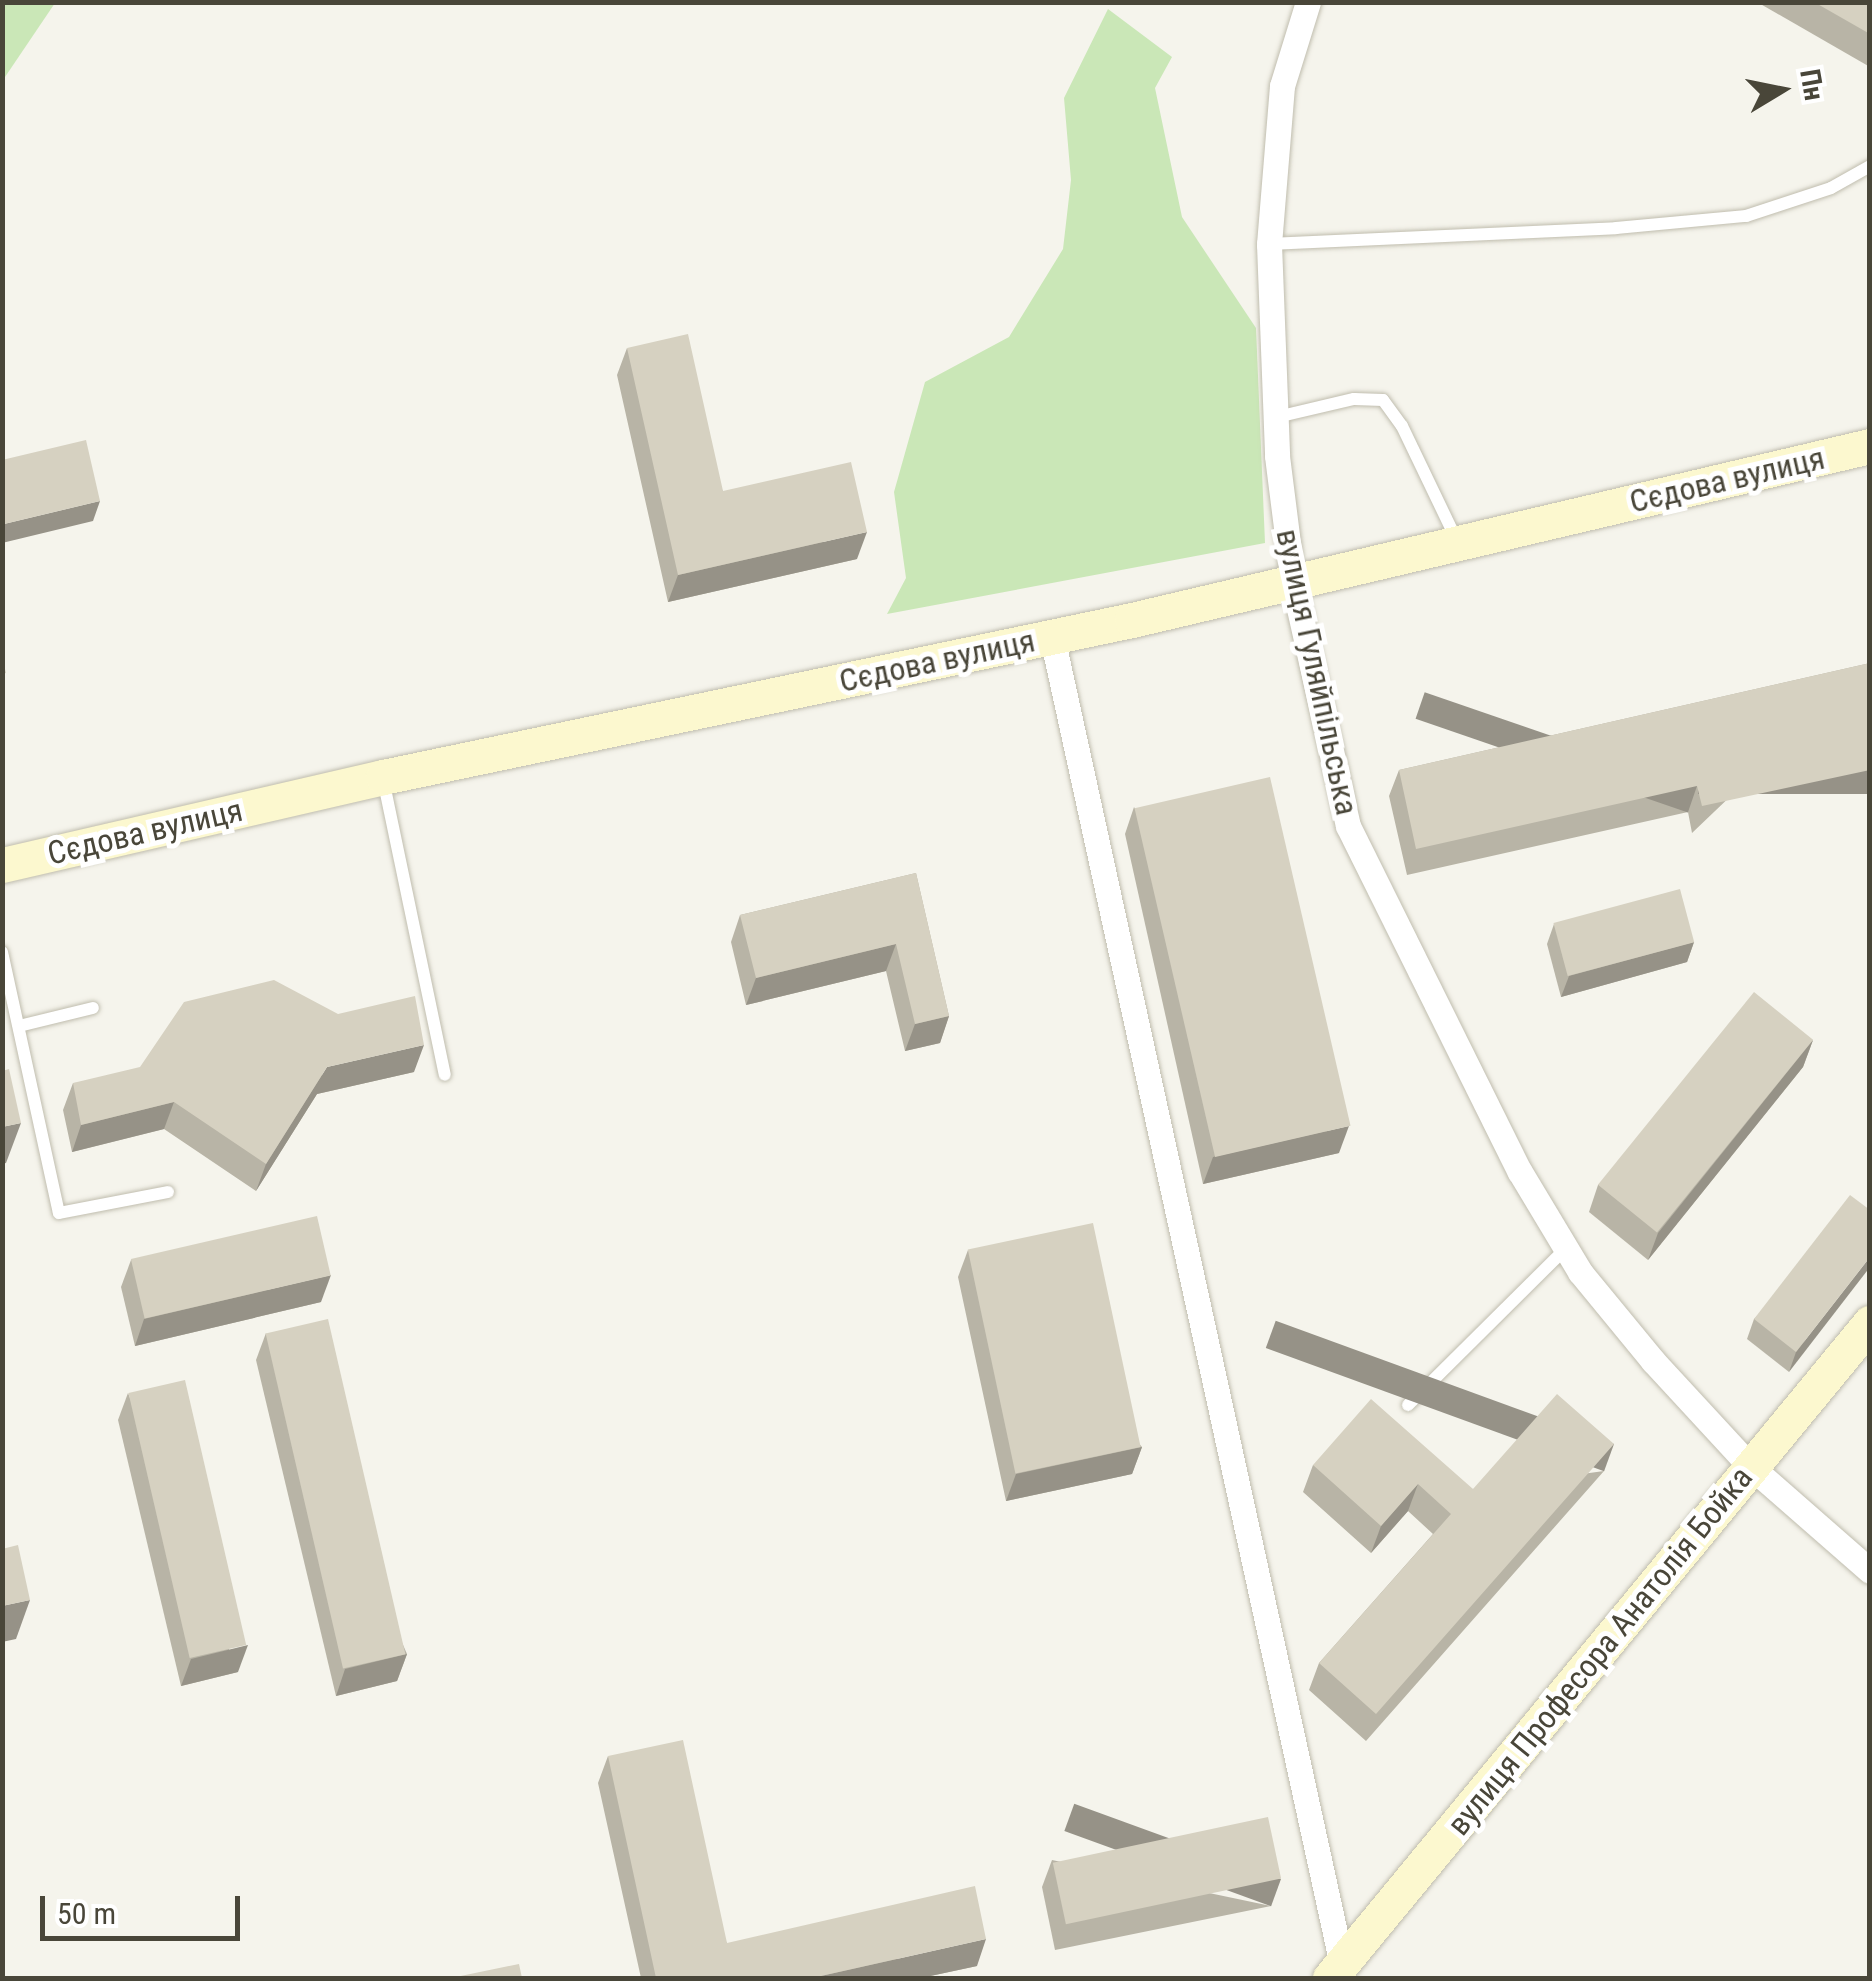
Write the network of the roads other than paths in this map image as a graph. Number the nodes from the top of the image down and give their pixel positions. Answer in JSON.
{"nodes":[{"id":1,"x":1308,"y":2,"type":"edge"},
{"id":2,"x":1870,"y":166,"type":"edge"},
{"id":3,"x":1269,"y":244,"type":"junction"},
{"id":4,"x":1277,"y":416,"type":"junction"},
{"id":5,"x":1870,"y":446,"type":"edge"},
{"id":6,"x":1458,"y":543,"type":"junction"},
{"id":7,"x":1294,"y":582,"type":"junction"},
{"id":8,"x":1052,"y":637,"type":"junction"},
{"id":9,"x":383,"y":777,"type":"junction"},
{"id":10,"x":2,"y":865,"type":"edge"},
{"id":11,"x":2,"y":952,"type":"edge"},
{"id":12,"x":93,"y":1008,"type":"dead end"},
{"id":13,"x":18,"y":1026,"type":"junction"},
{"id":14,"x":445,"y":1076,"type":"dead end"},
{"id":15,"x":168,"y":1192,"type":"dead end"},
{"id":16,"x":1566,"y":1248,"type":"junction"},
{"id":17,"x":1870,"y":1323,"type":"edge"},
{"id":18,"x":1408,"y":1406,"type":"dead end"},
{"id":19,"x":1750,"y":1466,"type":"junction"},
{"id":20,"x":1870,"y":1571,"type":"edge"},
{"id":21,"x":1336,"y":1972,"type":"edge"}],
"edges":[{"from":1,"to":3,"type":"street","name":"вулиця Гуляйпільська"},
{"from":2,"to":3,"type":"lane"},
{"from":3,"to":4,"type":"street","name":"вулиця Гуляйпільська"},
{"from":4,"to":6,"type":"lane"},
{"from":4,"to":7,"type":"street","name":"вулиця Гуляйпільська"},
{"from":5,"to":6,"type":"street","name":"Сєдова вулиця"},
{"from":6,"to":7,"type":"street","name":"Сєдова вулиця"},
{"from":7,"to":8,"type":"street","name":"Сєдова вулиця"},
{"from":7,"to":16,"type":"street","name":"вулиця Гуляйпільська"},
{"from":8,"to":9,"type":"street","name":"Сєдова вулиця"},
{"from":8,"to":21,"type":"street"},
{"from":9,"to":10,"type":"street","name":"Сєдова вулиця"},
{"from":9,"to":14,"type":"lane"},
{"from":11,"to":13,"type":"lane"},
{"from":12,"to":13,"type":"lane"},
{"from":13,"to":15,"type":"lane"},
{"from":16,"to":18,"type":"lane"},
{"from":16,"to":19,"type":"street","name":"вулиця Гуляйпільська"},
{"from":17,"to":19,"type":"street","name":"вулиця Професора Анатолія Бойка"},
{"from":19,"to":20,"type":"street","name":"вулиця Гуляйпільська"},
{"from":19,"to":21,"type":"street","name":"вулиця Професора Анатолія Бойка"}]}
